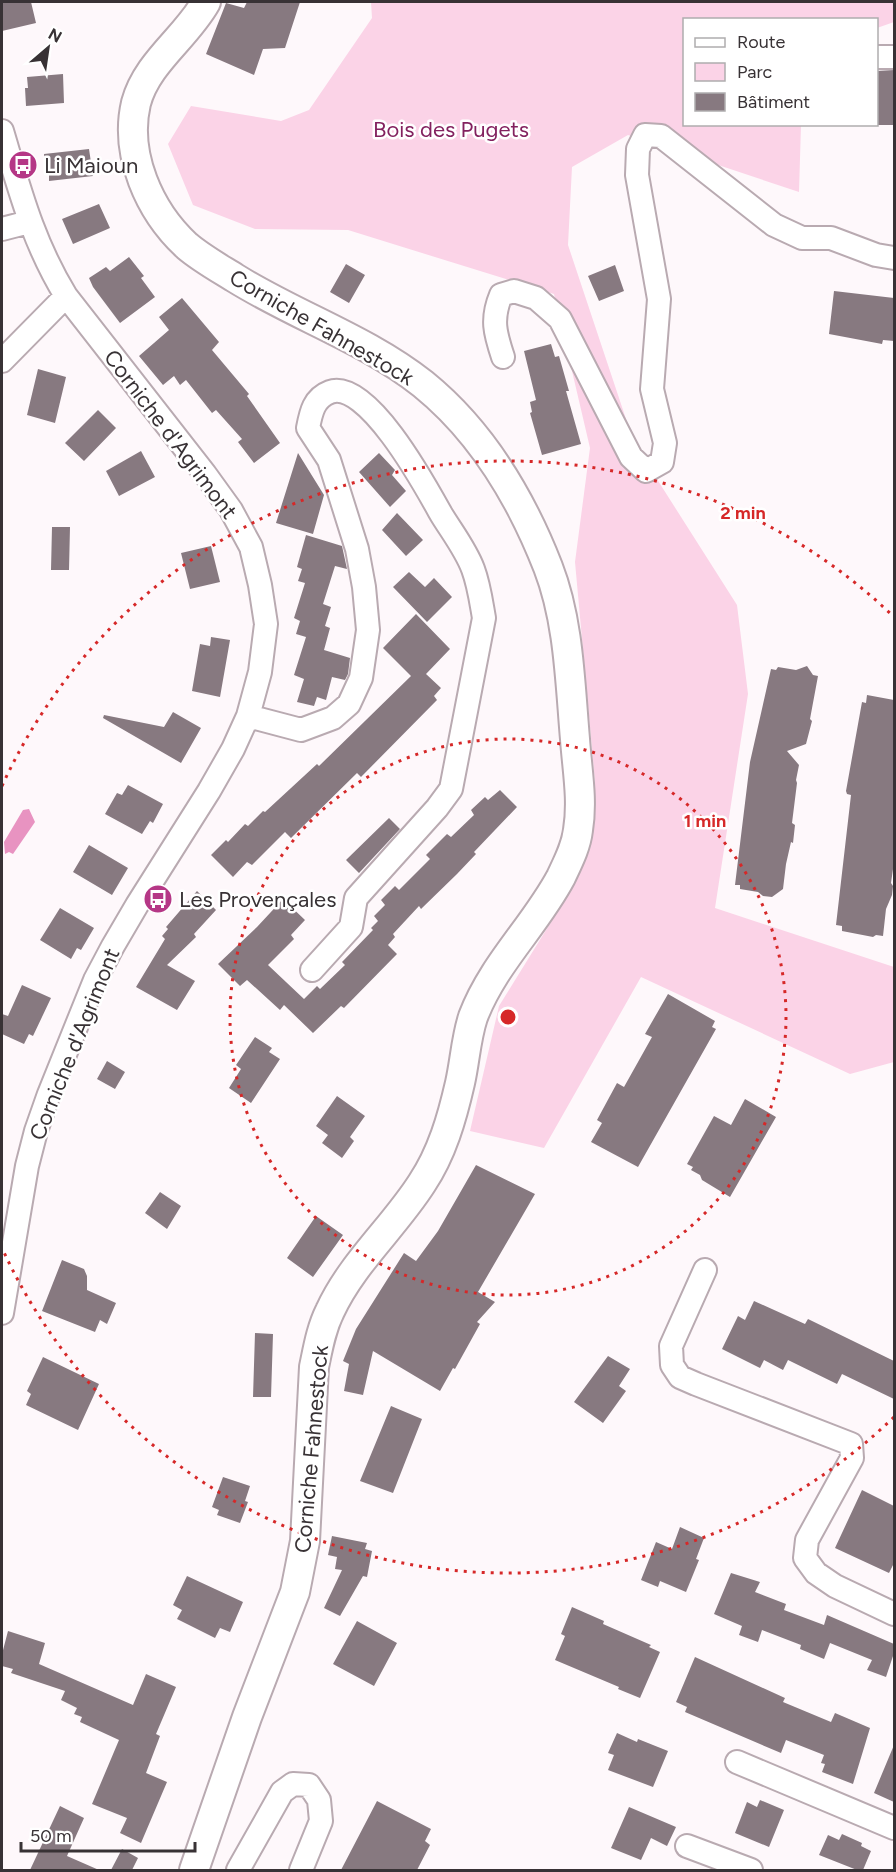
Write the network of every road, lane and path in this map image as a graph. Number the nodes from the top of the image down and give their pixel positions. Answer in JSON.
{"nodes":[{"id":1,"x":206,"y":2,"type":"edge"},
{"id":2,"x":878,"y":57,"type":"edge"},
{"id":3,"x":894,"y":57,"type":"edge"},
{"id":4,"x":2,"y":131,"type":"edge"},
{"id":5,"x":29,"y":222,"type":"junction"},
{"id":6,"x":2,"y":229,"type":"edge"},
{"id":7,"x":894,"y":258,"type":"edge"},
{"id":8,"x":66,"y":296,"type":"junction"},
{"id":9,"x":502,"y":357,"type":"dead end"},
{"id":10,"x":2,"y":361,"type":"edge"},
{"id":11,"x":248,"y":716,"type":"junction"},
{"id":12,"x":312,"y":970,"type":"dead end"},
{"id":13,"x":705,"y":1270,"type":"dead end"},
{"id":14,"x":2,"y":1313,"type":"edge"},
{"id":15,"x":894,"y":1614,"type":"edge"},
{"id":16,"x":737,"y":1762,"type":"dead end"},
{"id":17,"x":894,"y":1827,"type":"edge"},
{"id":18,"x":687,"y":1846,"type":"dead end"},
{"id":19,"x":194,"y":1870,"type":"edge"},
{"id":20,"x":238,"y":1870,"type":"edge"},
{"id":21,"x":301,"y":1870,"type":"edge"},
{"id":22,"x":750,"y":1870,"type":"edge"}],
"edges":[{"from":1,"to":19,"type":"main road","name":"Corniche Fahnestock"},
{"from":2,"to":3,"type":"street"},
{"from":4,"to":5,"type":"street","name":"Corniche d'Agrimont"},
{"from":5,"to":6,"type":"street"},
{"from":5,"to":8,"type":"street","name":"Corniche d'Agrimont"},
{"from":7,"to":9,"type":"street"},
{"from":8,"to":10,"type":"street"},
{"from":8,"to":11,"type":"street","name":"Corniche d'Agrimont"},
{"from":11,"to":12,"type":"street"},
{"from":11,"to":14,"type":"street","name":"Corniche d'Agrimont"},
{"from":13,"to":15,"type":"street"},
{"from":16,"to":17,"type":"street"},
{"from":18,"to":22,"type":"street"},
{"from":20,"to":21,"type":"street"}]}
